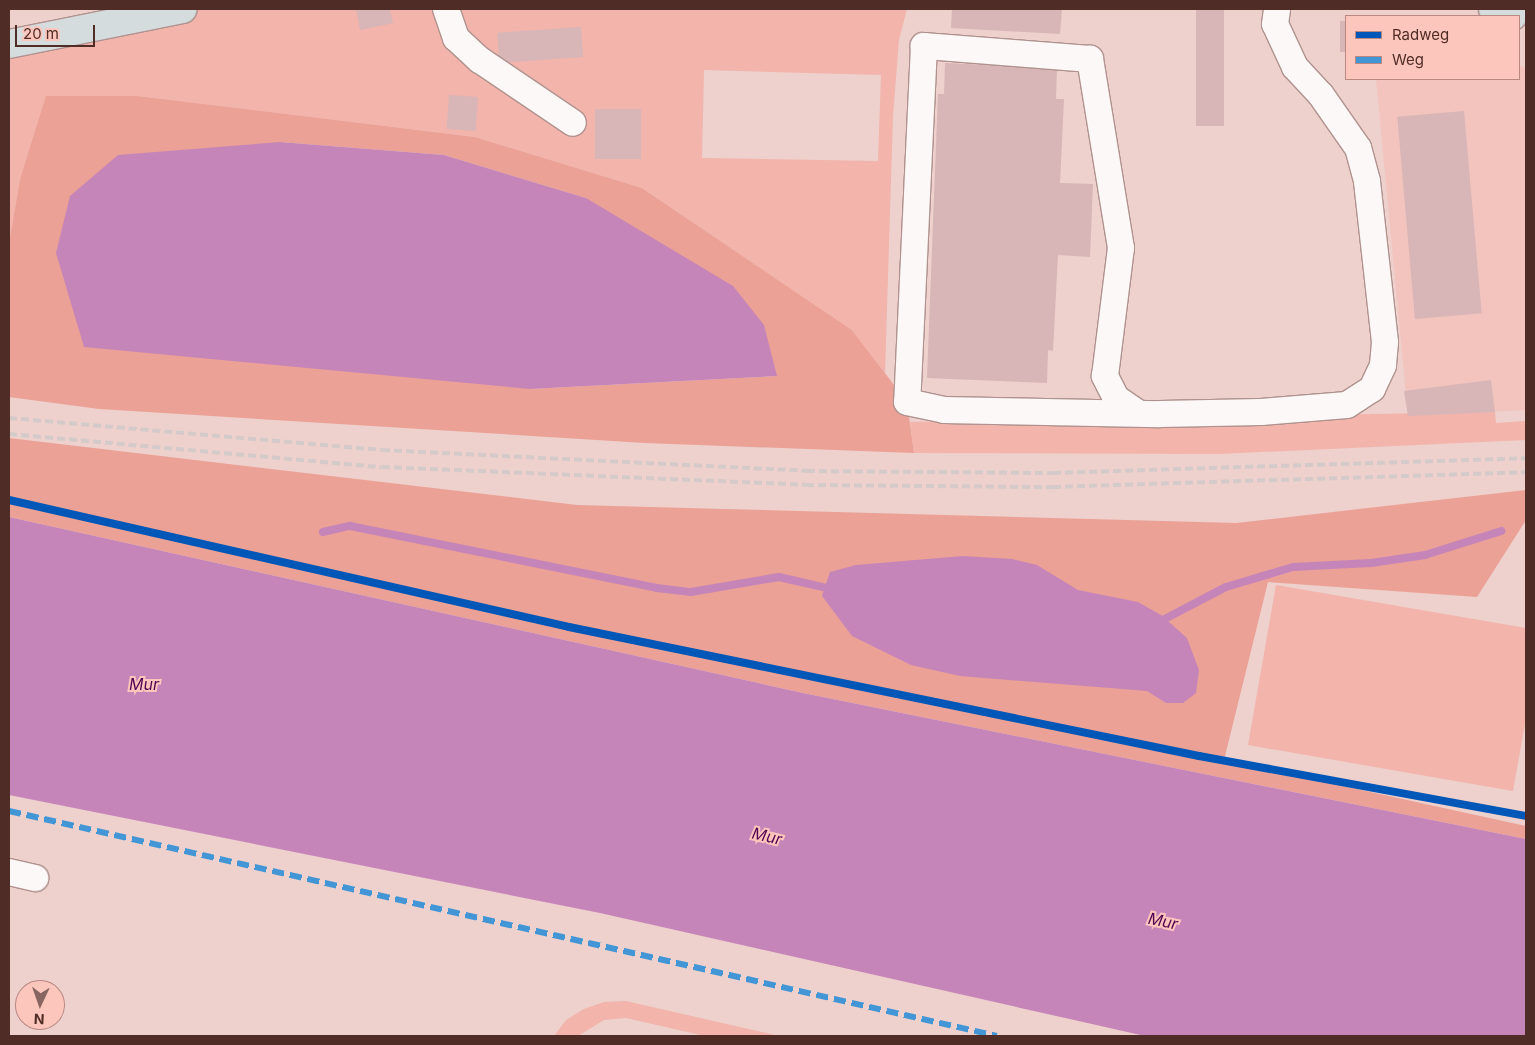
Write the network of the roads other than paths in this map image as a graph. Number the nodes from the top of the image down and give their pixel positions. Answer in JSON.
{"nodes":[{"id":1,"x":182,"y":9,"type":"edge"},
{"id":2,"x":446,"y":9,"type":"edge"},
{"id":3,"x":1277,"y":9,"type":"edge"},
{"id":4,"x":1493,"y":9,"type":"edge"},
{"id":5,"x":1511,"y":15,"type":"edge"},
{"id":6,"x":9,"y":44,"type":"edge"},
{"id":7,"x":573,"y":123,"type":"dead end"},
{"id":8,"x":1135,"y":411,"type":"junction"},
{"id":9,"x":9,"y":872,"type":"edge"},
{"id":10,"x":35,"y":878,"type":"dead end"}],
"edges":[{"from":1,"to":6,"type":"main road"},
{"from":2,"to":7,"type":"lane"},
{"from":3,"to":8,"type":"lane"},
{"from":4,"to":5,"type":"main road"},
{"from":8,"to":8,"type":"lane"},
{"from":9,"to":10,"type":"lane"}]}
